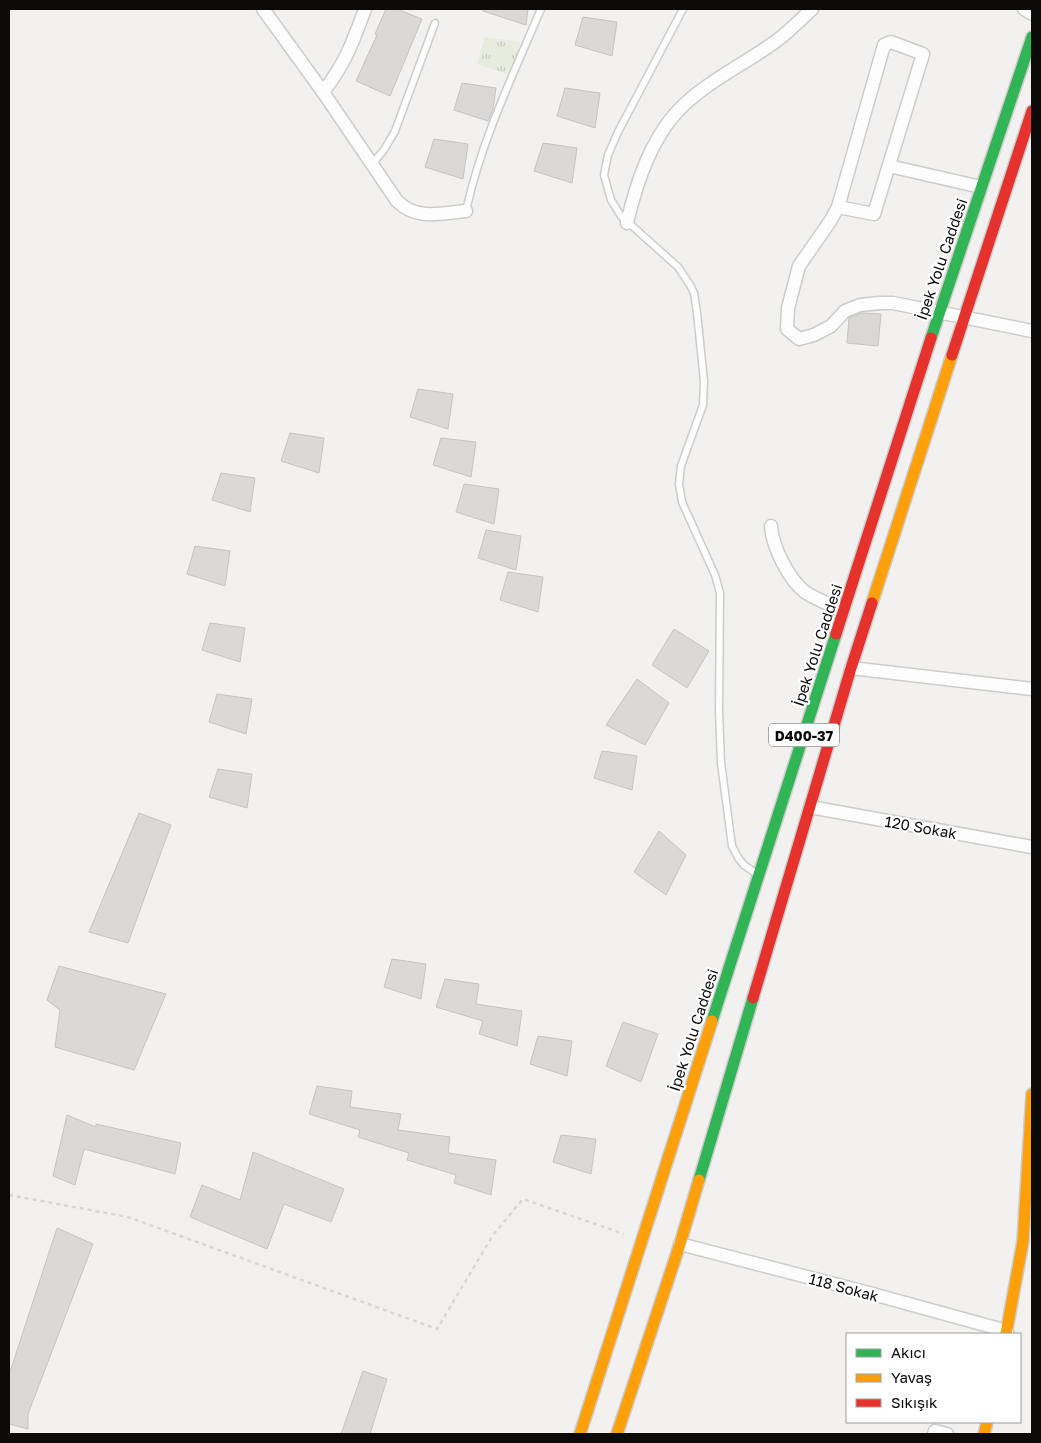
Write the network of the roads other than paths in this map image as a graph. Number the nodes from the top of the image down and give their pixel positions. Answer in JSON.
{"nodes":[{"id":1,"x":263,"y":9,"type":"edge"},
{"id":2,"x":365,"y":9,"type":"edge"},
{"id":3,"x":541,"y":9,"type":"edge"},
{"id":4,"x":683,"y":9,"type":"edge"},
{"id":5,"x":812,"y":9,"type":"edge"},
{"id":6,"x":1024,"y":9,"type":"edge"},
{"id":7,"x":1032,"y":14,"type":"edge"},
{"id":8,"x":435,"y":23,"type":"dead end"},
{"id":9,"x":1032,"y":37,"type":"edge"},
{"id":10,"x":322,"y":92,"type":"junction"},
{"id":11,"x":1032,"y":111,"type":"edge"},
{"id":12,"x":372,"y":164,"type":"junction"},
{"id":13,"x":889,"y":166,"type":"junction"},
{"id":14,"x":981,"y":188,"type":"junction"},
{"id":15,"x":838,"y":207,"type":"junction"},
{"id":16,"x":466,"y":212,"type":"joint"},
{"id":17,"x":627,"y":223,"type":"junction"},
{"id":18,"x":939,"y":313,"type":"junction"},
{"id":19,"x":964,"y":318,"type":"junction"},
{"id":20,"x":1032,"y":331,"type":"edge"},
{"id":21,"x":770,"y":526,"type":"dead end"},
{"id":22,"x":843,"y":611,"type":"junction"},
{"id":23,"x":851,"y":668,"type":"junction"},
{"id":24,"x":1032,"y":689,"type":"edge"},
{"id":25,"x":810,"y":807,"type":"junction"},
{"id":26,"x":1032,"y":847,"type":"edge"},
{"id":27,"x":759,"y":874,"type":"junction"},
{"id":28,"x":1032,"y":1094,"type":"edge"},
{"id":29,"x":680,"y":1244,"type":"junction"},
{"id":30,"x":1007,"y":1333,"type":"edge"},
{"id":31,"x":580,"y":1434,"type":"edge"},
{"id":32,"x":617,"y":1434,"type":"edge"},
{"id":33,"x":934,"y":1434,"type":"edge"},
{"id":34,"x":946,"y":1434,"type":"edge"}],
"edges":[{"from":1,"to":10,"type":"street"},
{"from":2,"to":10,"type":"street"},
{"from":3,"to":16,"type":"lane"},
{"from":4,"to":17,"type":"lane"},
{"from":5,"to":17,"type":"street"},
{"from":6,"to":7,"type":"street"},
{"from":8,"to":12,"type":"lane"},
{"from":9,"to":14,"type":"main road","name":"İpek Yolu Caddesi","number":"D400-37"},
{"from":10,"to":12,"type":"street"},
{"from":11,"to":19,"type":"main road","number":"D400-37"},
{"from":12,"to":16,"type":"street"},
{"from":13,"to":14,"type":"street"},
{"from":13,"to":15,"type":"street"},
{"from":13,"to":15,"type":"street"},
{"from":14,"to":18,"type":"main road","name":"İpek Yolu Caddesi","number":"D400-37"},
{"from":15,"to":18,"type":"street"},
{"from":17,"to":27,"type":"lane"},
{"from":18,"to":19,"type":"street"},
{"from":18,"to":22,"type":"main road","name":"İpek Yolu Caddesi","number":"D400-37"},
{"from":19,"to":20,"type":"street"},
{"from":19,"to":23,"type":"main road","number":"D400-37"},
{"from":21,"to":22,"type":"street"},
{"from":22,"to":27,"type":"main road","name":"İpek Yolu Caddesi","number":"D400-37"},
{"from":23,"to":24,"type":"street"},
{"from":23,"to":25,"type":"main road","number":"D400-37"},
{"from":25,"to":26,"type":"street","name":"120 Sokak"},
{"from":25,"to":29,"type":"main road","number":"D400-37"},
{"from":27,"to":31,"type":"main road","name":"İpek Yolu Caddesi","number":"D400-37"},
{"from":28,"to":30,"type":"main road"},
{"from":29,"to":30,"type":"street","name":"118 Sokak"},
{"from":29,"to":32,"type":"main road","number":"D400-37"},
{"from":33,"to":34,"type":"street"}]}
